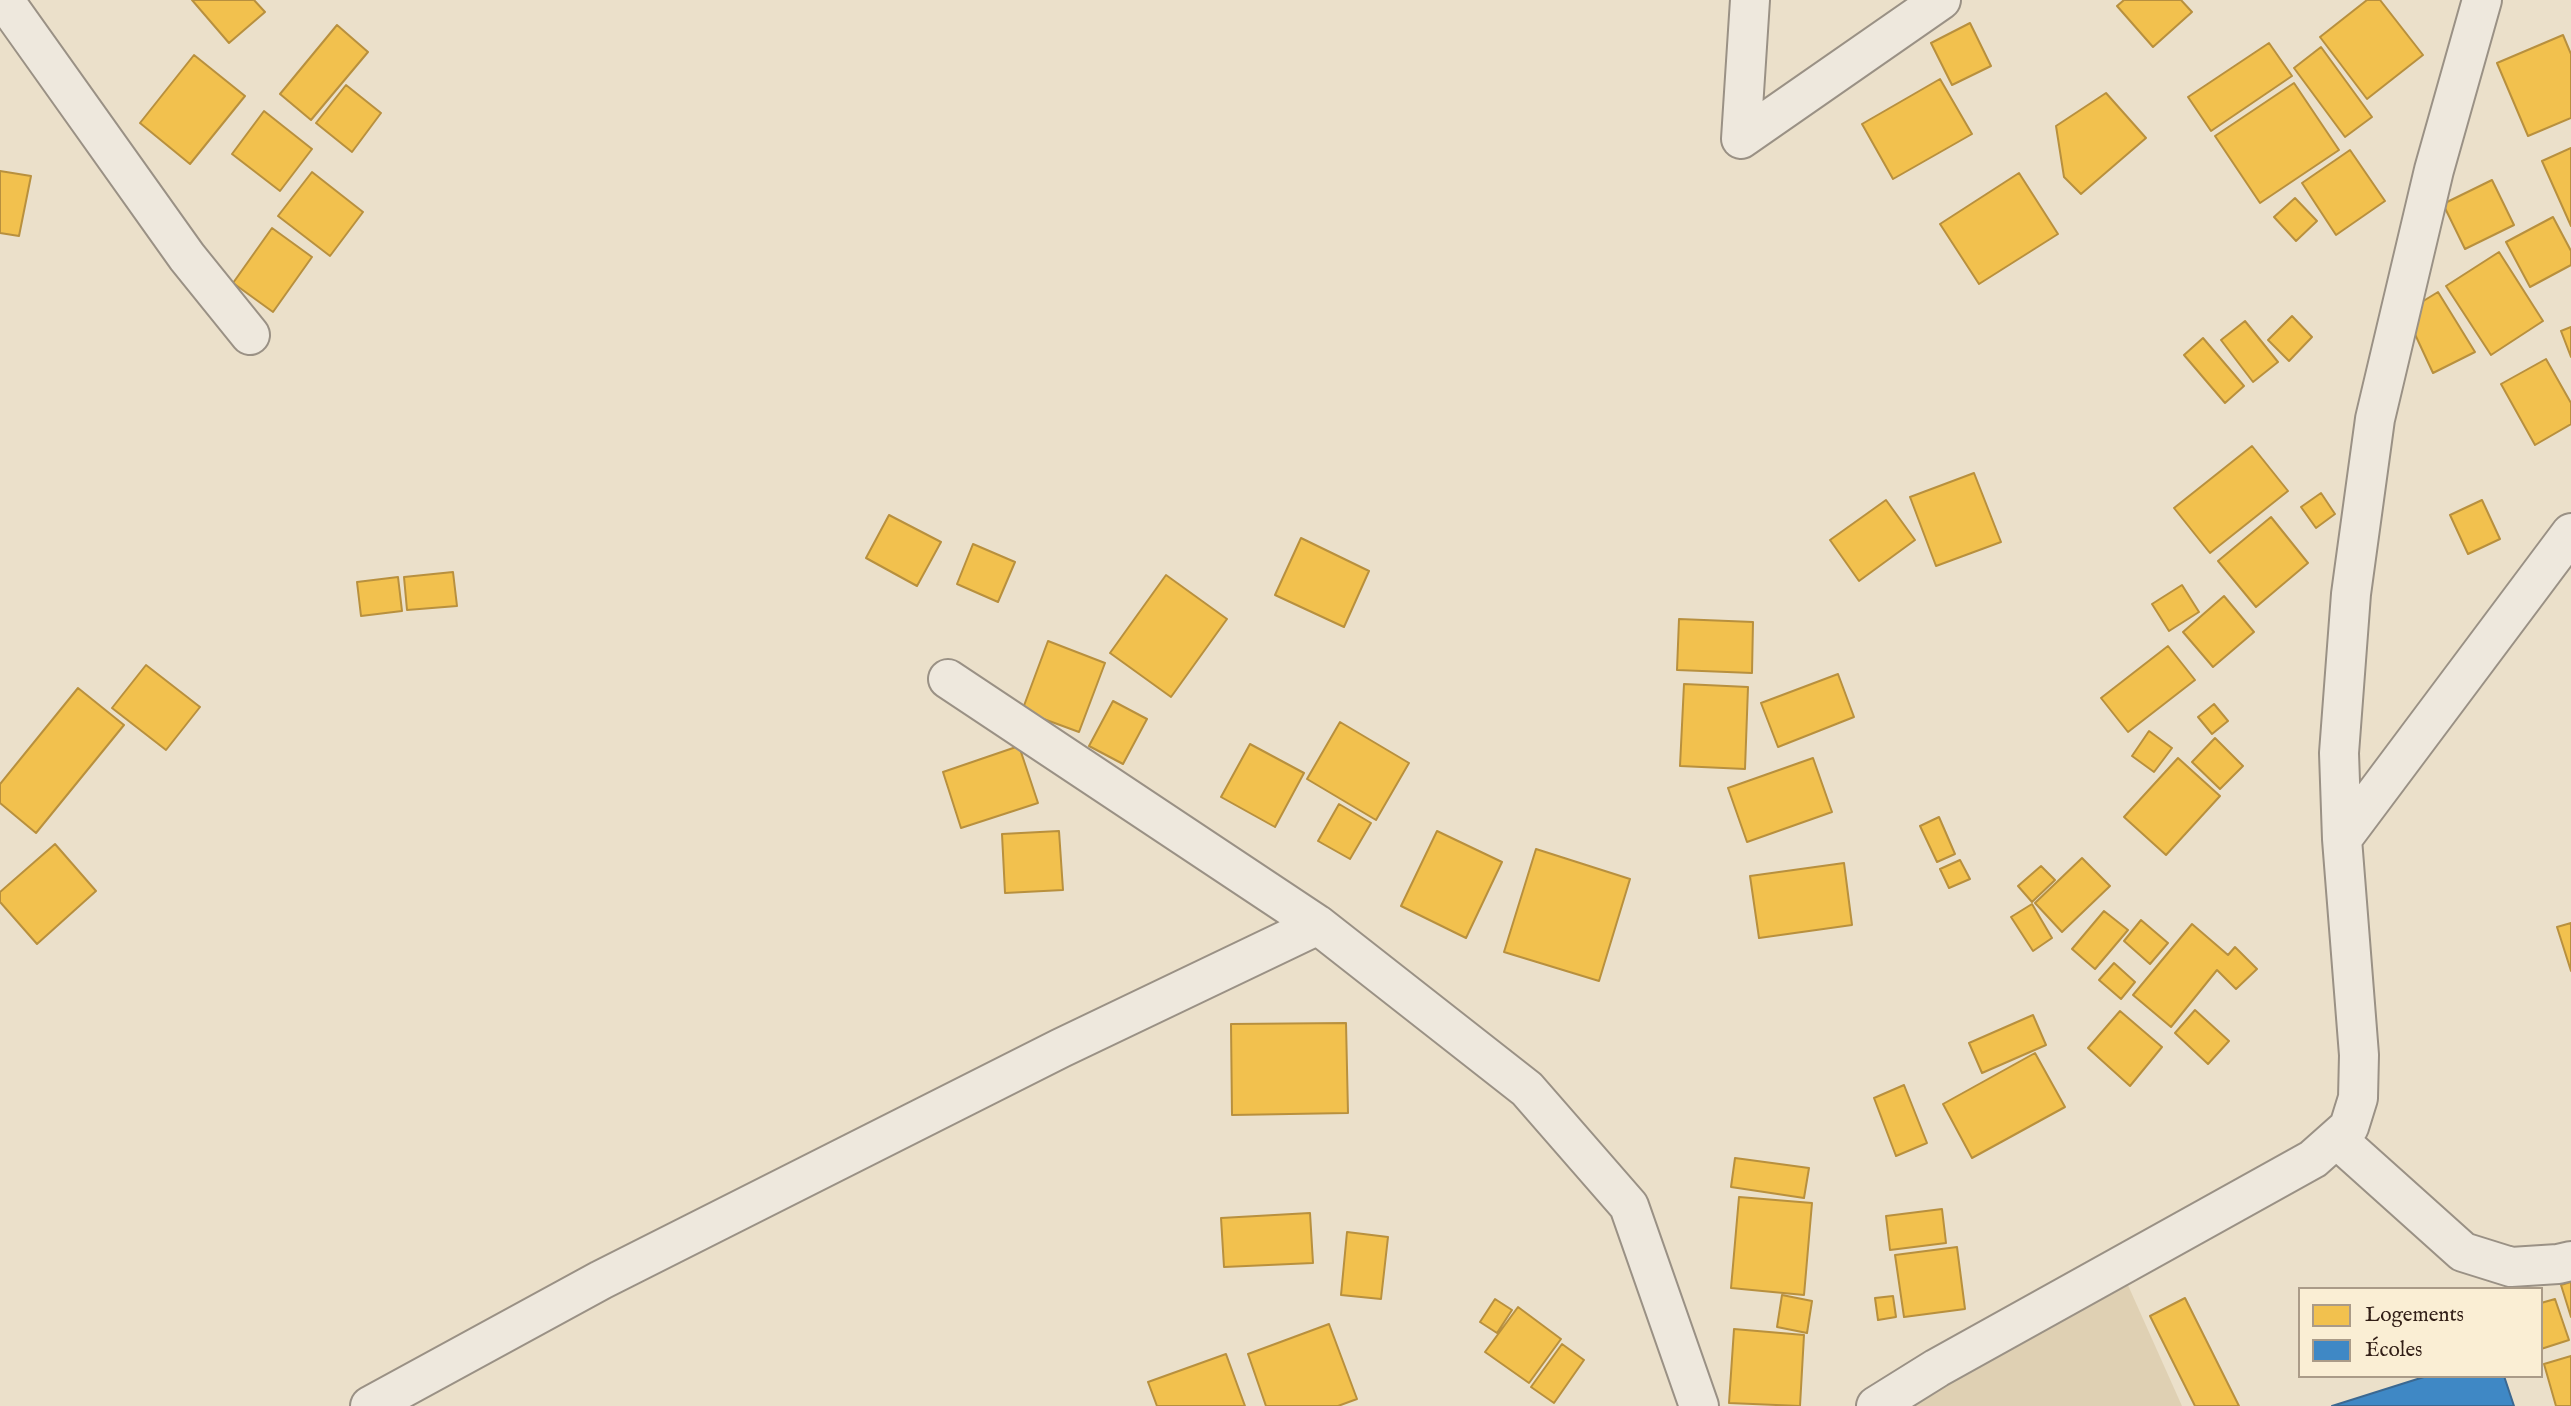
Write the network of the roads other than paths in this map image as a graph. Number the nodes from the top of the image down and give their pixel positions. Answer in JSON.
{"nodes":[{"id":1,"x":4,"y":0,"type":"edge"},
{"id":2,"x":1750,"y":0,"type":"edge"},
{"id":3,"x":1941,"y":0,"type":"edge"},
{"id":4,"x":2482,"y":0,"type":"edge"},
{"id":5,"x":250,"y":335,"type":"dead end"},
{"id":6,"x":2571,"y":533,"type":"edge"},
{"id":7,"x":948,"y":679,"type":"dead end"},
{"id":8,"x":2342,"y":839,"type":"junction"},
{"id":9,"x":1318,"y":925,"type":"junction"},
{"id":10,"x":2337,"y":1139,"type":"junction"},
{"id":11,"x":2571,"y":1261,"type":"edge"},
{"id":12,"x":370,"y":1406,"type":"edge"},
{"id":13,"x":1699,"y":1406,"type":"edge"},
{"id":14,"x":1876,"y":1406,"type":"edge"}],
"edges":[{"from":1,"to":5,"type":"street"},
{"from":2,"to":3,"type":"street"},
{"from":4,"to":8,"type":"street"},
{"from":6,"to":8,"type":"street"},
{"from":7,"to":9,"type":"street"},
{"from":8,"to":10,"type":"street"},
{"from":9,"to":12,"type":"street"},
{"from":9,"to":13,"type":"street"},
{"from":10,"to":11,"type":"street"},
{"from":10,"to":14,"type":"street"}]}
